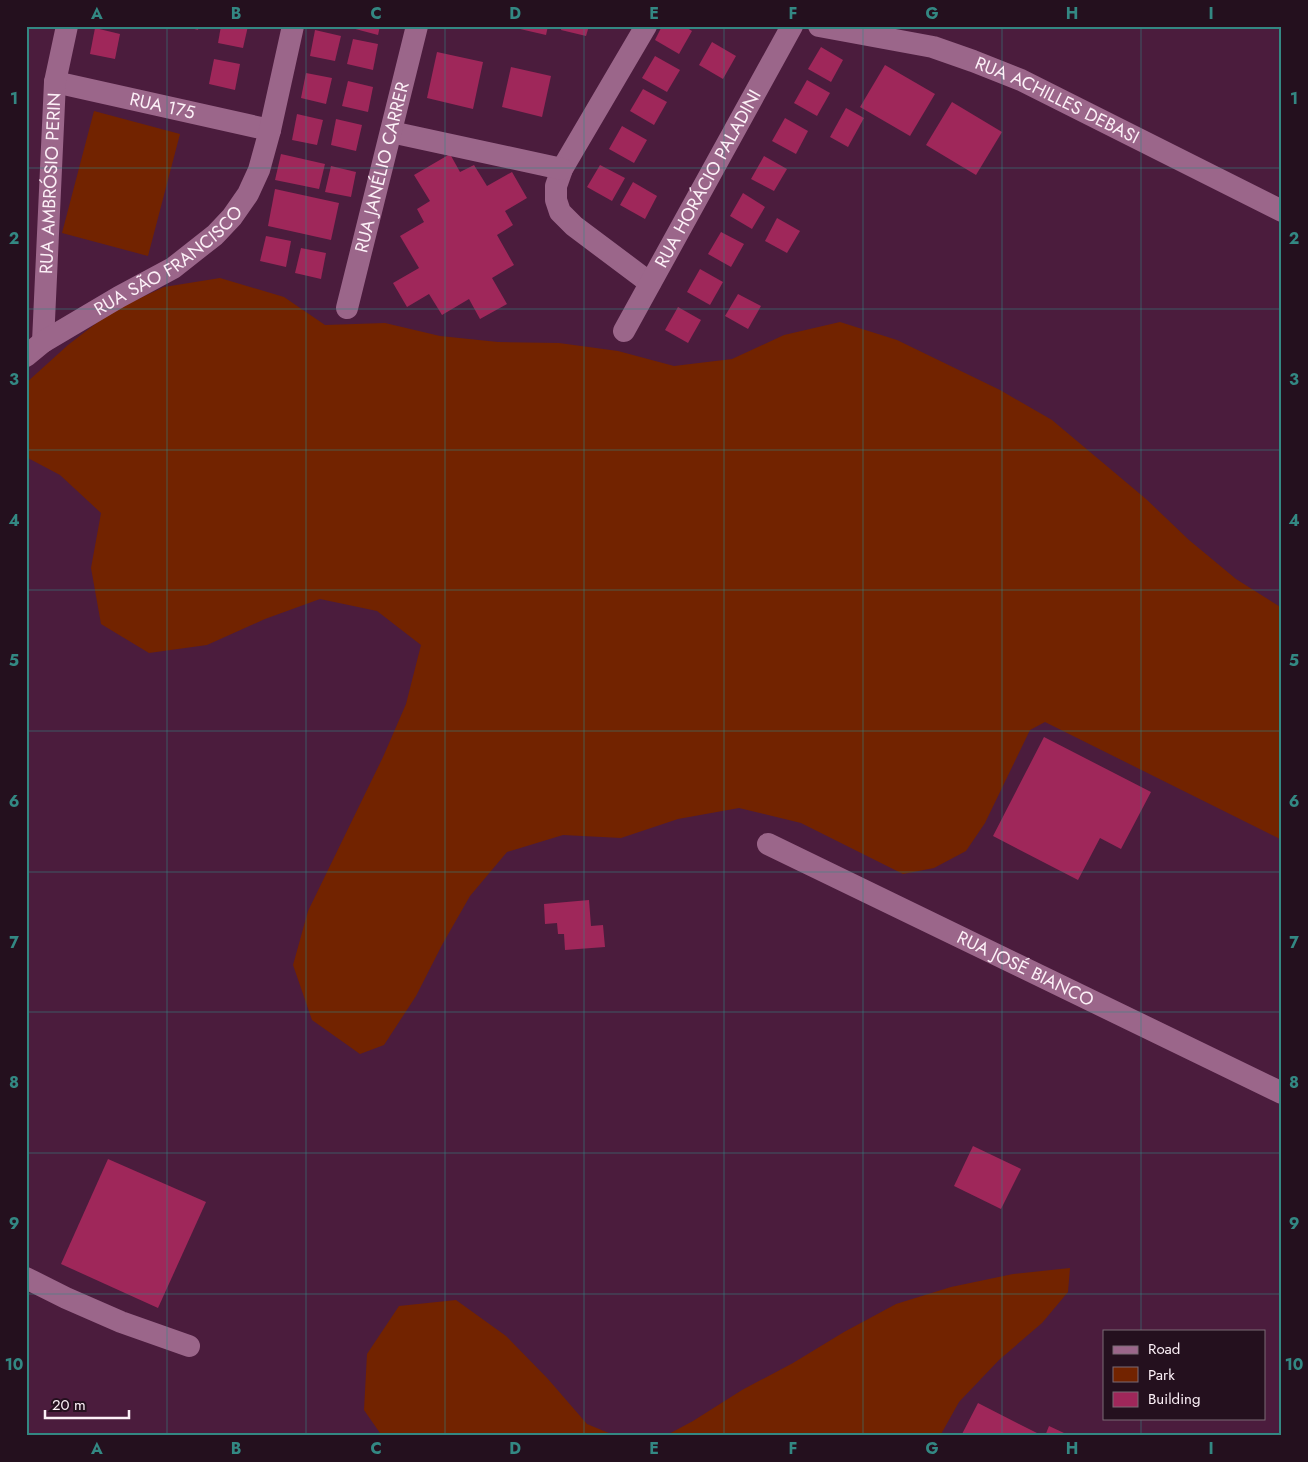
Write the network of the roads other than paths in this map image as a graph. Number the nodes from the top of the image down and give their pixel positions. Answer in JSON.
{"nodes":[{"id":1,"x":67,"y":26,"type":"edge"},
{"id":2,"x":293,"y":26,"type":"edge"},
{"id":3,"x":416,"y":26,"type":"edge"},
{"id":4,"x":646,"y":26,"type":"edge"},
{"id":5,"x":792,"y":26,"type":"edge"},
{"id":6,"x":820,"y":26,"type":"edge"},
{"id":7,"x":55,"y":82,"type":"junction"},
{"id":8,"x":270,"y":130,"type":"junction"},
{"id":9,"x":391,"y":132,"type":"junction"},
{"id":10,"x":562,"y":169,"type":"junction"},
{"id":11,"x":1282,"y":211,"type":"edge"},
{"id":12,"x":650,"y":283,"type":"junction"},
{"id":13,"x":347,"y":308,"type":"dead end"},
{"id":14,"x":624,"y":331,"type":"dead end"},
{"id":15,"x":35,"y":349,"type":"edge"},
{"id":16,"x":768,"y":844,"type":"dead end"},
{"id":17,"x":1282,"y":1093,"type":"edge"},
{"id":18,"x":26,"y":1278,"type":"edge"},
{"id":19,"x":189,"y":1346,"type":"dead end"}],
"edges":[{"from":1,"to":7,"type":"street","name":"RUA AMBRÓSIO PERIN"},
{"from":2,"to":8,"type":"street","name":"RUA SÃO FRANCISCO"},
{"from":3,"to":9,"type":"street","name":"RUA JANÉLIO CARRER"},
{"from":4,"to":10,"type":"street"},
{"from":5,"to":12,"type":"street","name":"RUA HORÁCIO PALADINI"},
{"from":6,"to":11,"type":"street","name":"RUA ACHILLES DEBASI"},
{"from":7,"to":8,"type":"street","name":"RUA 175"},
{"from":7,"to":15,"type":"street","name":"RUA AMBRÓSIO PERIN"},
{"from":8,"to":15,"type":"street","name":"RUA SÃO FRANCISCO"},
{"from":9,"to":10,"type":"street"},
{"from":9,"to":13,"type":"street","name":"RUA JANÉLIO CARRER"},
{"from":10,"to":12,"type":"street"},
{"from":12,"to":14,"type":"street","name":"RUA HORÁCIO PALADINI"},
{"from":16,"to":17,"type":"street","name":"RUA JOSÉ BIANCO"},
{"from":18,"to":19,"type":"street"}]}
